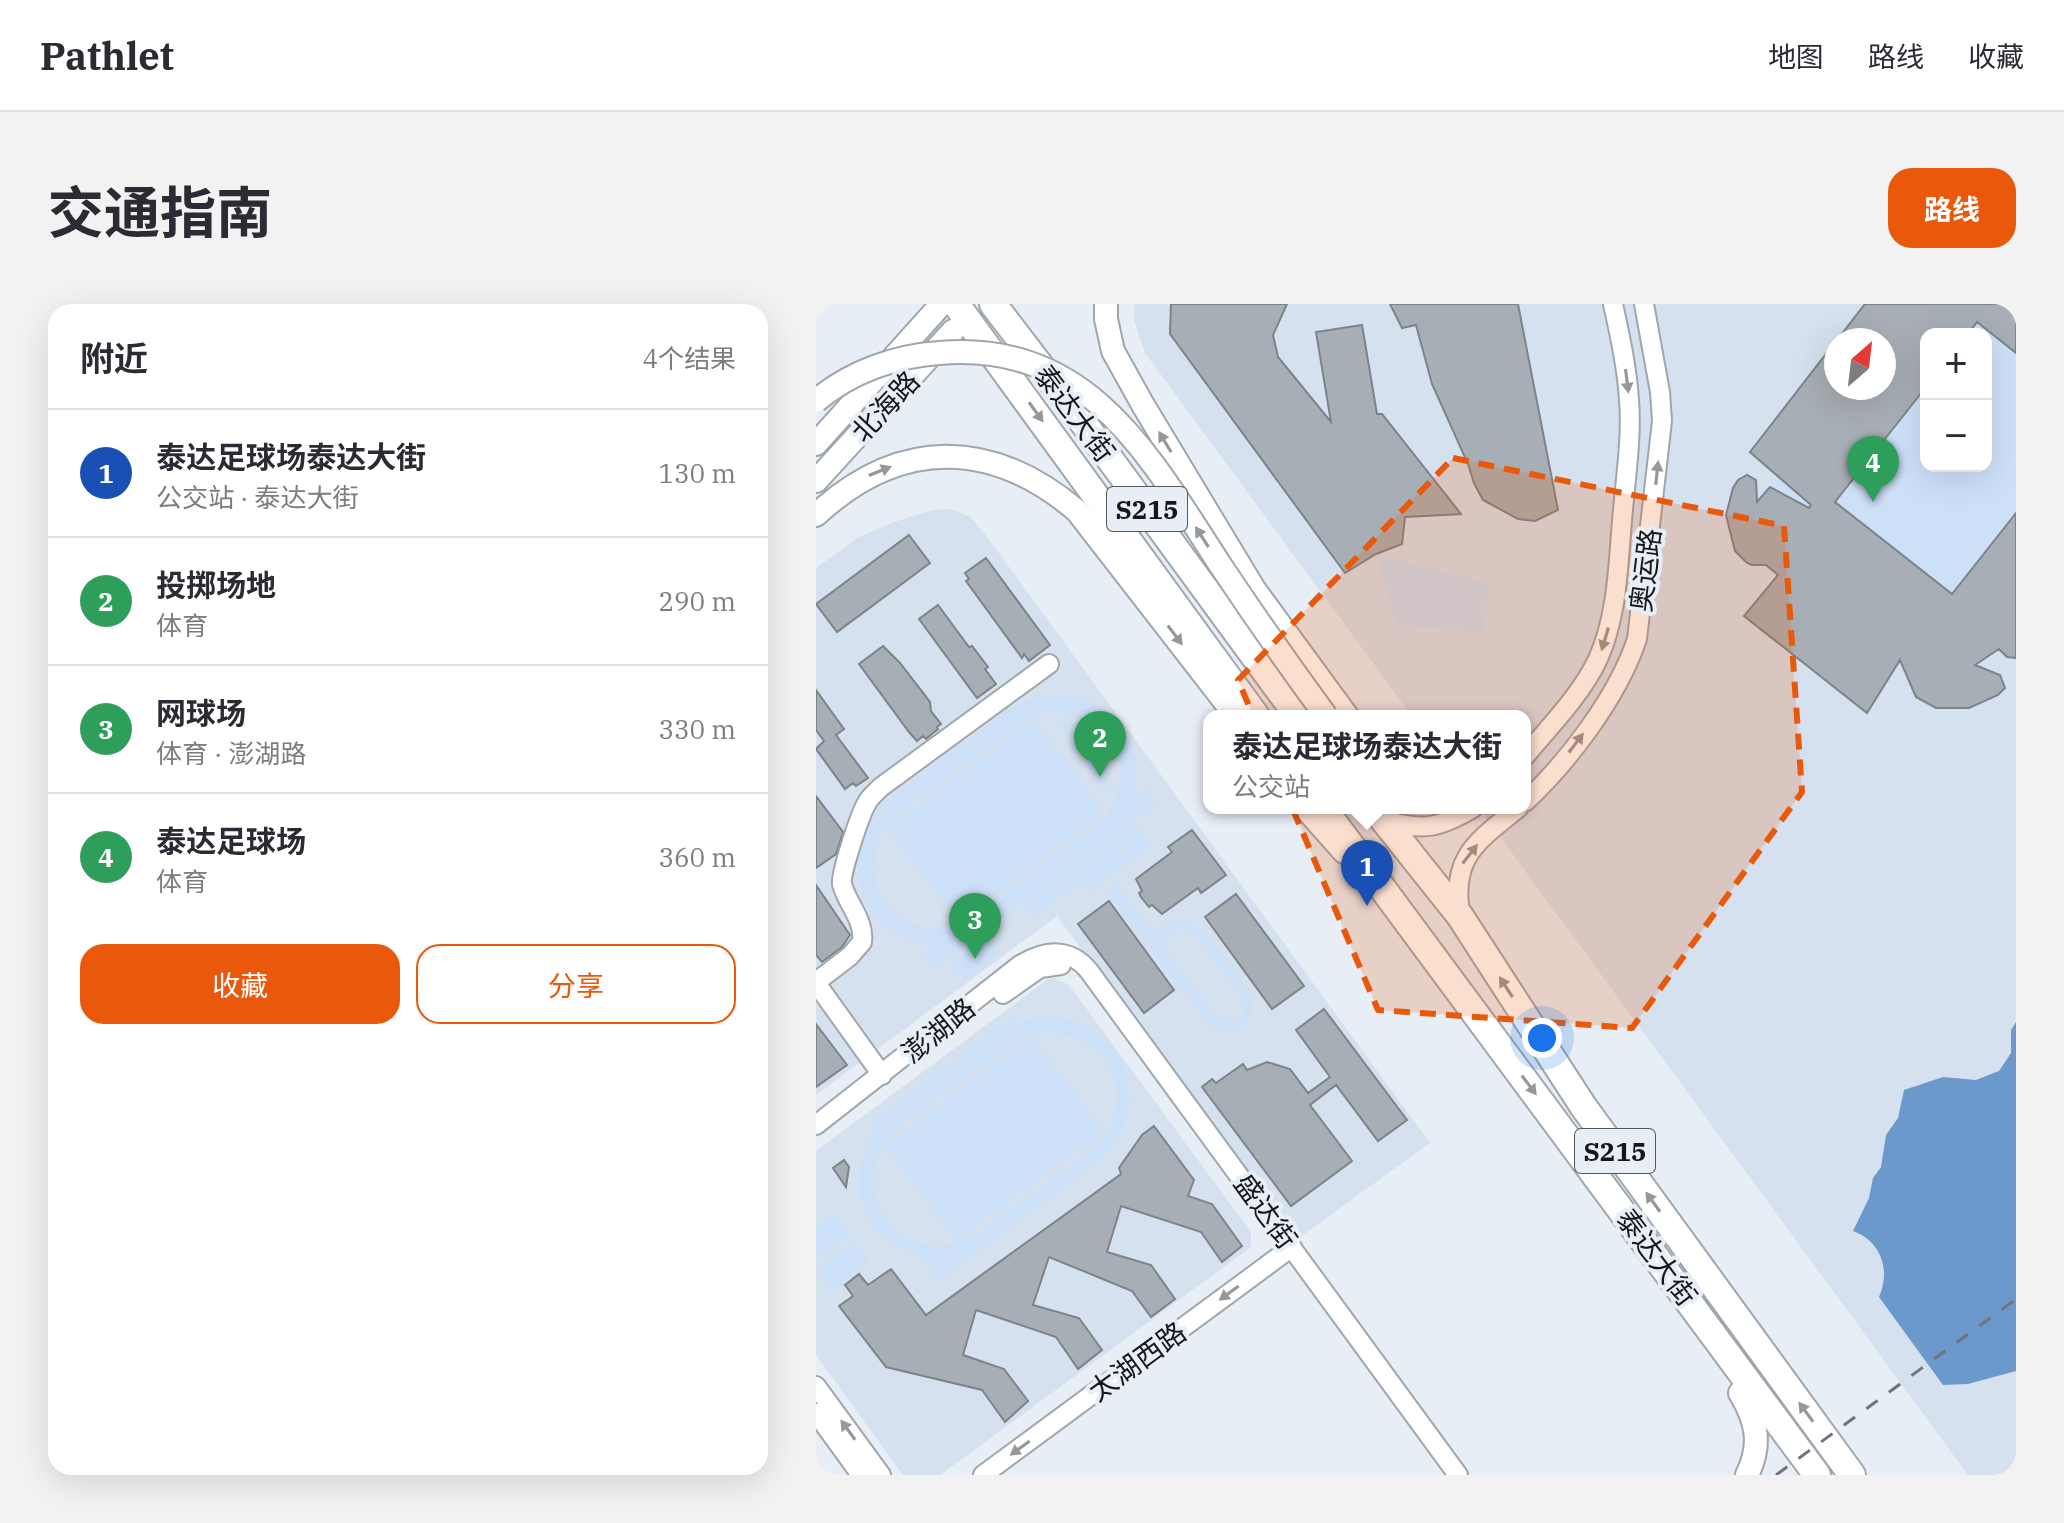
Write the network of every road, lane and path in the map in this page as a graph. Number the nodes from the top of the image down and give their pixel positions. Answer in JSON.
{"nodes":[{"id":1,"x":993,"y":304,"type":"edge"},
{"id":2,"x":1106,"y":304,"type":"edge"},
{"id":3,"x":1613,"y":304,"type":"edge"},
{"id":4,"x":1644,"y":304,"type":"edge"},
{"id":5,"x":947,"y":306,"type":"edge"},
{"id":6,"x":953,"y":331,"type":"dead end"},
{"id":7,"x":816,"y":401,"type":"edge"},
{"id":8,"x":816,"y":444,"type":"edge"},
{"id":9,"x":816,"y":481,"type":"edge"},
{"id":10,"x":816,"y":515,"type":"edge"},
{"id":11,"x":1049,"y":664,"type":"dead end"},
{"id":12,"x":1231,"y":710,"type":"edge"},
{"id":13,"x":1251,"y":710,"type":"edge"},
{"id":14,"x":1294,"y":710,"type":"edge"},
{"id":15,"x":1322,"y":710,"type":"edge"},
{"id":16,"x":1343,"y":710,"type":"edge"},
{"id":17,"x":1531,"y":749,"type":"edge"},
{"id":18,"x":1531,"y":795,"type":"edge"},
{"id":19,"x":1310,"y":814,"type":"edge"},
{"id":20,"x":1327,"y":814,"type":"edge"},
{"id":21,"x":1383,"y":814,"type":"edge"},
{"id":22,"x":1388,"y":814,"type":"edge"},
{"id":23,"x":1462,"y":814,"type":"edge"},
{"id":24,"x":1512,"y":814,"type":"edge"},
{"id":25,"x":1399,"y":911,"type":"junction"},
{"id":26,"x":1460,"y":916,"type":"junction"},
{"id":27,"x":1065,"y":959,"type":"junction"},
{"id":28,"x":816,"y":982,"type":"edge"},
{"id":29,"x":882,"y":1075,"type":"junction"},
{"id":30,"x":816,"y":1125,"type":"edge"},
{"id":31,"x":816,"y":1140,"type":"edge"},
{"id":32,"x":1289,"y":1250,"type":"junction"},
{"id":33,"x":1652,"y":1251,"type":"junction"},
{"id":34,"x":816,"y":1386,"type":"edge"},
{"id":35,"x":1740,"y":1393,"type":"joint"},
{"id":36,"x":816,"y":1413,"type":"edge"},
{"id":37,"x":861,"y":1475,"type":"edge"},
{"id":38,"x":881,"y":1475,"type":"edge"},
{"id":39,"x":983,"y":1475,"type":"edge"},
{"id":40,"x":1448,"y":1475,"type":"edge"},
{"id":41,"x":1458,"y":1475,"type":"edge"},
{"id":42,"x":1747,"y":1475,"type":"edge"},
{"id":43,"x":1817,"y":1475,"type":"edge"},
{"id":44,"x":1852,"y":1475,"type":"edge"}],
"edges":[{"from":1,"to":14,"type":"highway","name":"泰达大街","number":"S215"},
{"from":16,"to":2,"type":"main road","one_way":true},
{"from":3,"to":17,"type":"street","name":"奥运路","one_way":true},
{"from":18,"to":4,"type":"street","name":"奥运路","one_way":true},
{"from":5,"to":8,"type":"main road","name":"北海路"},
{"from":5,"to":13,"type":"highway","name":"泰达大街","number":"S215","one_way":true},
{"from":6,"to":9,"type":"main road","name":"北海路"},
{"from":15,"to":7,"type":"main road","one_way":true,"bridge":true},
{"from":10,"to":12,"type":"main road","one_way":true},
{"from":11,"to":28,"type":"street"},
{"from":19,"to":25,"type":"main road"},
{"from":20,"to":25,"type":"highway","name":"泰达大街"},
{"from":21,"to":26,"type":"highway","name":"泰达大街","number":"S215"},
{"from":22,"to":23,"type":"street"},
{"from":26,"to":24,"type":"street","one_way":true},
{"from":25,"to":33,"type":"highway","name":"泰达大街","one_way":true},
{"from":44,"to":26,"type":"highway","name":"泰达大街","number":"S215","one_way":true},
{"from":27,"to":29,"type":"street","name":"澎湖路"},
{"from":27,"to":31,"type":"street","name":"澎湖路"},
{"from":27,"to":32,"type":"street","name":"盛达街"},
{"from":28,"to":29,"type":"street"},
{"from":29,"to":30,"type":"street","name":"澎湖路"},
{"from":32,"to":39,"type":"street","name":"太湖西路","one_way":true},
{"from":32,"to":40,"type":"street","name":"盛达街"},
{"from":32,"to":41,"type":"street","name":"盛达街"},
{"from":33,"to":35,"type":"highway"},
{"from":33,"to":43,"type":"highway","name":"泰达大街"},
{"from":38,"to":34,"type":"street","one_way":true},
{"from":35,"to":42,"type":"main road"},
{"from":36,"to":37,"type":"street"}]}
